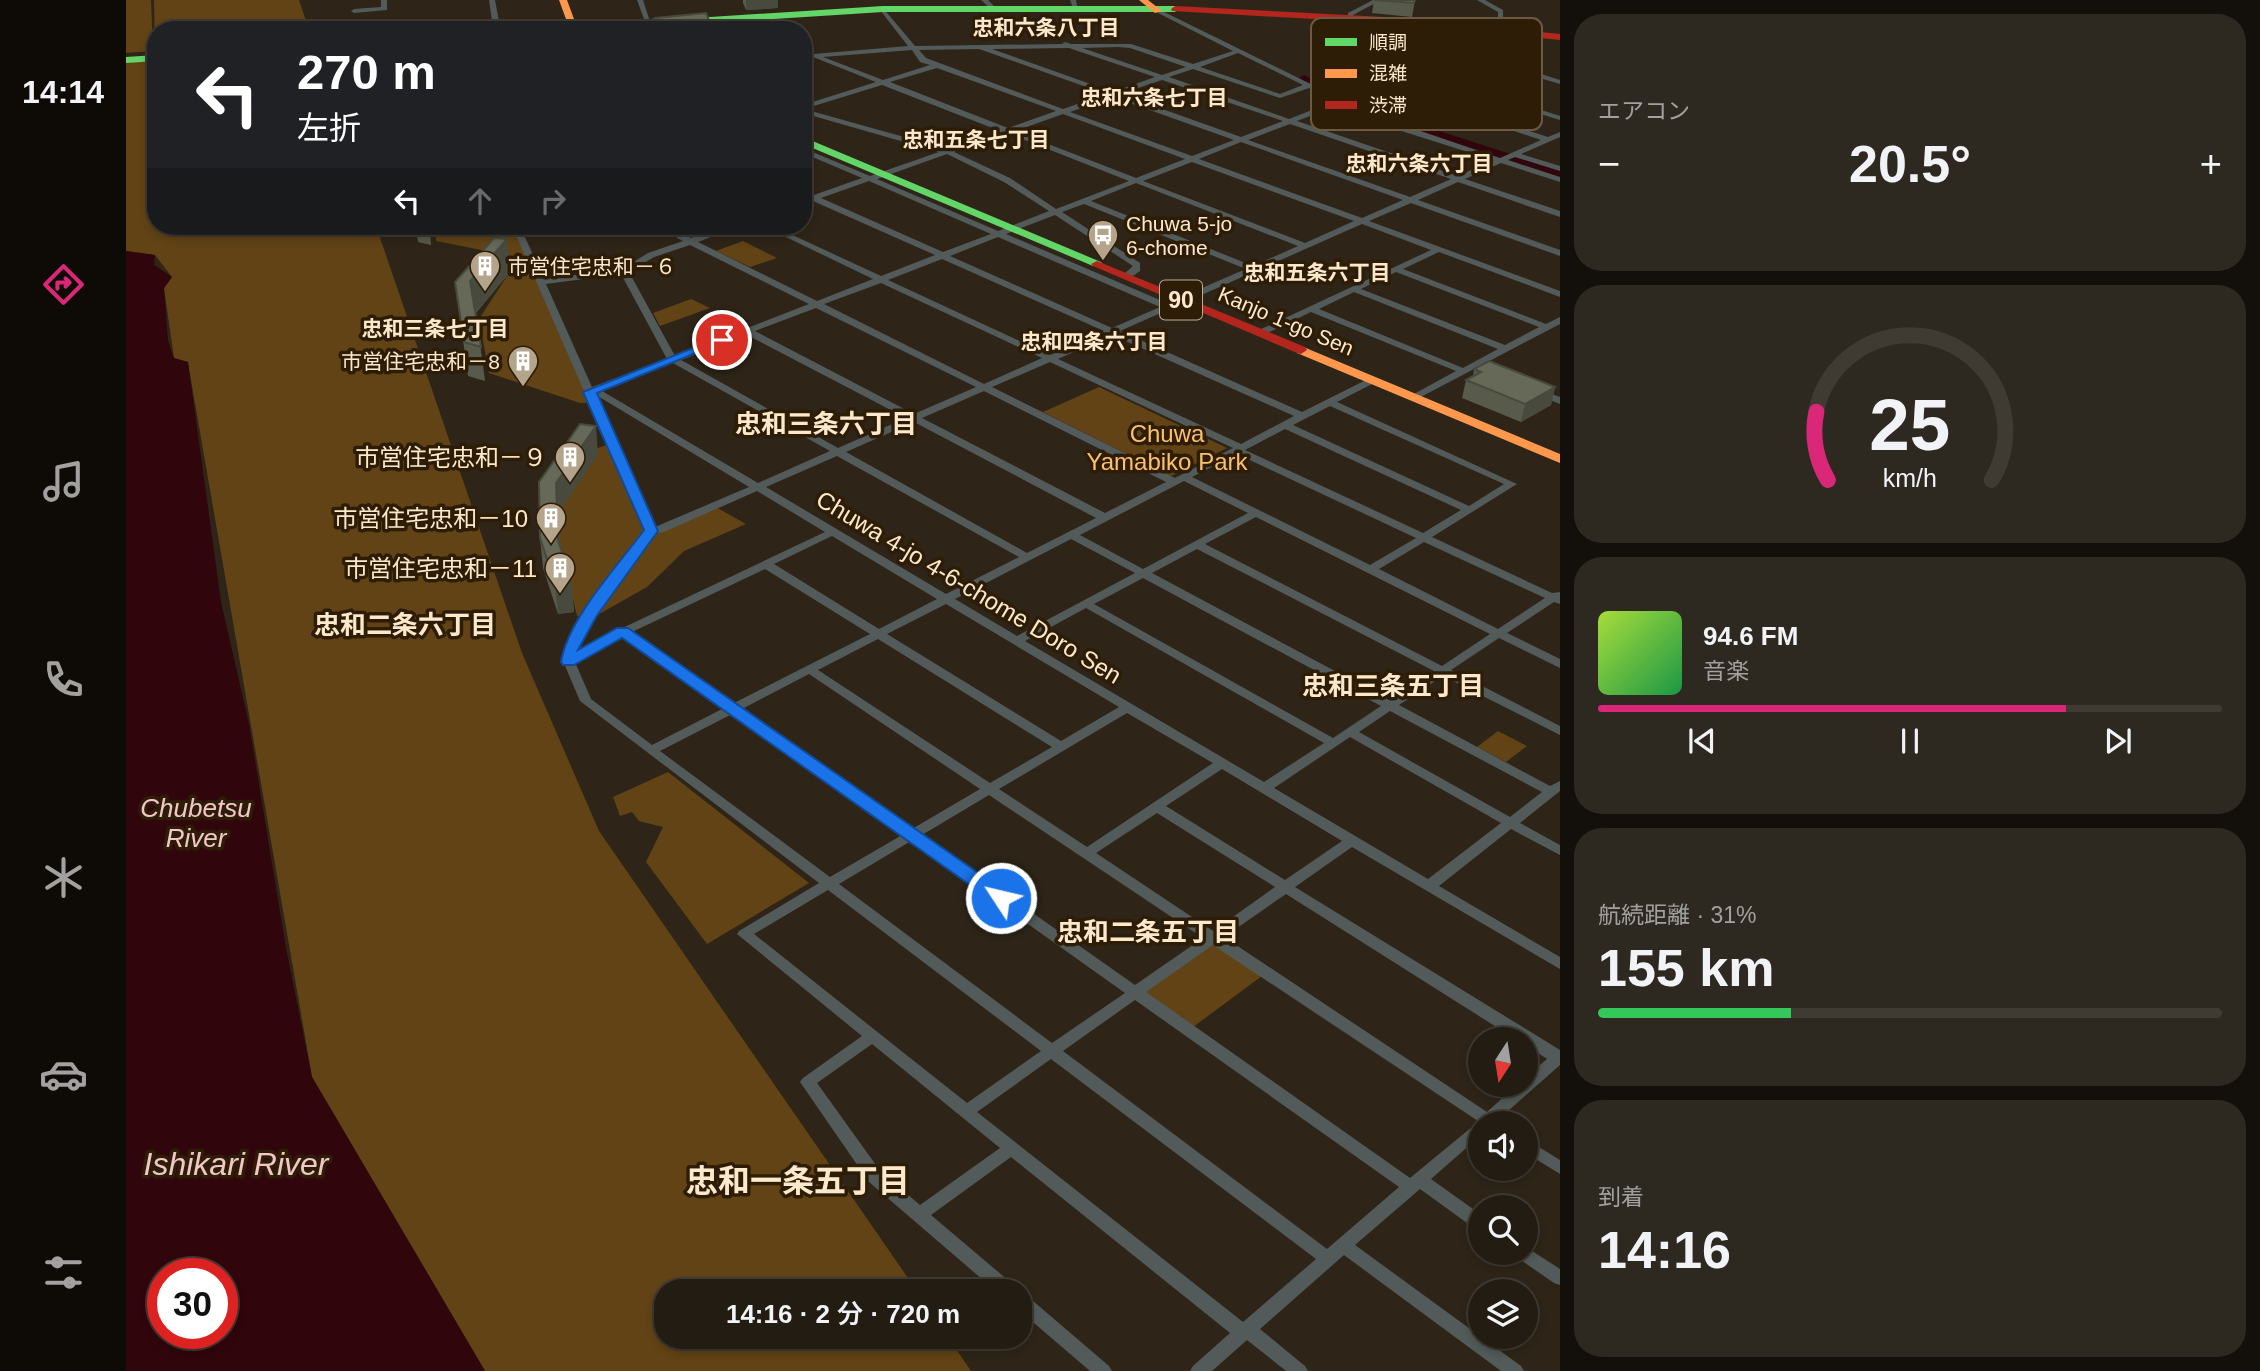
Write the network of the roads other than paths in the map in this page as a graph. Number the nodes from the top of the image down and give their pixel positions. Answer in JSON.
{"nodes":[{"id":1,"x":354,"y":0,"type":"edge"},
{"id":2,"x":384,"y":0,"type":"edge"},
{"id":3,"x":492,"y":0,"type":"edge"},
{"id":4,"x":563,"y":0,"type":"edge"},
{"id":5,"x":640,"y":0,"type":"edge"},
{"id":6,"x":1378,"y":0,"type":"edge"},
{"id":7,"x":1480,"y":0,"type":"edge"},
{"id":8,"x":1075,"y":5,"type":"edge"},
{"id":9,"x":990,"y":6,"type":"edge"},
{"id":10,"x":1151,"y":6,"type":"edge"},
{"id":11,"x":354,"y":11,"type":"junction"},
{"id":12,"x":884,"y":11,"type":"junction"},
{"id":13,"x":1333,"y":18,"type":"edge"},
{"id":14,"x":1350,"y":18,"type":"edge"},
{"id":15,"x":1501,"y":18,"type":"edge"},
{"id":16,"x":354,"y":21,"type":"dead end"},
{"id":17,"x":496,"y":21,"type":"edge"},
{"id":18,"x":566,"y":21,"type":"edge"},
{"id":19,"x":648,"y":21,"type":"edge"},
{"id":20,"x":716,"y":21,"type":"edge"},
{"id":21,"x":1542,"y":37,"type":"edge"},
{"id":22,"x":1560,"y":39,"type":"edge"},
{"id":23,"x":1065,"y":44,"type":"junction"},
{"id":24,"x":977,"y":46,"type":"junction"},
{"id":25,"x":913,"y":48,"type":"junction"},
{"id":26,"x":1238,"y":51,"type":"junction"},
{"id":27,"x":147,"y":57,"type":"edge"},
{"id":28,"x":126,"y":58,"type":"edge"},
{"id":29,"x":938,"y":65,"type":"junction"},
{"id":30,"x":1192,"y":66,"type":"junction"},
{"id":31,"x":1542,"y":77,"type":"edge"},
{"id":32,"x":1161,"y":78,"type":"junction"},
{"id":33,"x":883,"y":82,"type":"junction"},
{"id":34,"x":1560,"y":82,"type":"edge"},
{"id":35,"x":1308,"y":86,"type":"junction"},
{"id":36,"x":1311,"y":87,"type":"edge"},
{"id":37,"x":1113,"y":94,"type":"junction"},
{"id":38,"x":812,"y":106,"type":"edge"},
{"id":39,"x":1065,"y":111,"type":"junction"},
{"id":40,"x":812,"y":112,"type":"edge"},
{"id":41,"x":1542,"y":112,"type":"edge"},
{"id":42,"x":1311,"y":113,"type":"edge"},
{"id":43,"x":1560,"y":118,"type":"edge"},
{"id":44,"x":1290,"y":122,"type":"junction"},
{"id":45,"x":1311,"y":129,"type":"edge"},
{"id":46,"x":1009,"y":130,"type":"junction"},
{"id":47,"x":1314,"y":130,"type":"edge"},
{"id":48,"x":1421,"y":130,"type":"edge"},
{"id":49,"x":1530,"y":130,"type":"edge"},
{"id":50,"x":1555,"y":137,"type":"edge"},
{"id":51,"x":1243,"y":140,"type":"junction"},
{"id":52,"x":812,"y":144,"type":"edge"},
{"id":53,"x":948,"y":152,"type":"junction"},
{"id":54,"x":812,"y":153,"type":"edge"},
{"id":55,"x":1508,"y":157,"type":"junction"},
{"id":56,"x":1193,"y":159,"type":"junction"},
{"id":57,"x":1560,"y":169,"type":"edge"},
{"id":58,"x":877,"y":176,"type":"junction"},
{"id":59,"x":1458,"y":179,"type":"junction"},
{"id":60,"x":1560,"y":180,"type":"edge"},
{"id":61,"x":1137,"y":181,"type":"junction"},
{"id":62,"x":814,"y":198,"type":"joint"},
{"id":63,"x":1410,"y":200,"type":"junction"},
{"id":64,"x":1084,"y":201,"type":"junction"},
{"id":65,"x":1058,"y":212,"type":"junction"},
{"id":66,"x":1560,"y":214,"type":"edge"},
{"id":67,"x":1362,"y":221,"type":"junction"},
{"id":68,"x":1007,"y":231,"type":"junction"},
{"id":69,"x":520,"y":235,"type":"edge"},
{"id":70,"x":678,"y":235,"type":"edge"},
{"id":71,"x":708,"y":235,"type":"edge"},
{"id":72,"x":787,"y":235,"type":"edge"},
{"id":73,"x":690,"y":241,"type":"junction"},
{"id":74,"x":1306,"y":246,"type":"junction"},
{"id":75,"x":1439,"y":249,"type":"junction"},
{"id":76,"x":1560,"y":253,"type":"edge"},
{"id":77,"x":944,"y":256,"type":"junction"},
{"id":78,"x":1254,"y":269,"type":"junction"},
{"id":79,"x":1395,"y":269,"type":"junction"},
{"id":80,"x":624,"y":271,"type":"junction"},
{"id":81,"x":1127,"y":276,"type":"junction"},
{"id":82,"x":882,"y":279,"type":"junction"},
{"id":83,"x":541,"y":282,"type":"junction"},
{"id":84,"x":1354,"y":289,"type":"junction"},
{"id":85,"x":1560,"y":294,"type":"edge"},
{"id":86,"x":818,"y":304,"type":"junction"},
{"id":87,"x":1176,"y":304,"type":"junction"},
{"id":88,"x":1311,"y":309,"type":"junction"},
{"id":89,"x":1560,"y":320,"type":"edge"},
{"id":90,"x":1547,"y":327,"type":"junction"},
{"id":91,"x":747,"y":331,"type":"junction"},
{"id":92,"x":1111,"y":332,"type":"junction"},
{"id":93,"x":1260,"y":333,"type":"junction"},
{"id":94,"x":1506,"y":349,"type":"junction"},
{"id":95,"x":1049,"y":358,"type":"junction"},
{"id":96,"x":672,"y":359,"type":"junction"},
{"id":97,"x":1468,"y":369,"type":"junction"},
{"id":98,"x":1484,"y":371,"type":"edge"},
{"id":99,"x":1373,"y":380,"type":"junction"},
{"id":100,"x":1521,"y":386,"type":"edge"},
{"id":101,"x":985,"y":387,"type":"junction"},
{"id":102,"x":592,"y":391,"type":"junction"},
{"id":103,"x":1415,"y":397,"type":"junction"},
{"id":104,"x":1559,"y":400,"type":"edge"},
{"id":105,"x":1329,"y":402,"type":"junction"},
{"id":106,"x":1302,"y":416,"type":"junction"},
{"id":107,"x":913,"y":418,"type":"junction"},
{"id":108,"x":1285,"y":425,"type":"junction"},
{"id":109,"x":1239,"y":449,"type":"junction"},
{"id":110,"x":837,"y":452,"type":"junction"},
{"id":111,"x":1560,"y":459,"type":"edge"},
{"id":112,"x":1179,"y":480,"type":"junction"},
{"id":113,"x":756,"y":487,"type":"junction"},
{"id":114,"x":1469,"y":510,"type":"junction"},
{"id":115,"x":1256,"y":513,"type":"junction"},
{"id":116,"x":1105,"y":518,"type":"junction"},
{"id":117,"x":651,"y":531,"type":"junction"},
{"id":118,"x":833,"y":532,"type":"junction"},
{"id":119,"x":1072,"y":535,"type":"junction"},
{"id":120,"x":1424,"y":537,"type":"junction"},
{"id":121,"x":1198,"y":545,"type":"junction"},
{"id":122,"x":1028,"y":558,"type":"junction"},
{"id":123,"x":765,"y":564,"type":"junction"},
{"id":124,"x":1370,"y":570,"type":"junction"},
{"id":125,"x":1144,"y":574,"type":"junction"},
{"id":126,"x":1558,"y":597,"type":"edge"},
{"id":127,"x":947,"y":599,"type":"junction"},
{"id":128,"x":1088,"y":605,"type":"junction"},
{"id":129,"x":623,"y":631,"type":"junction"},
{"id":130,"x":879,"y":633,"type":"junction"},
{"id":131,"x":1499,"y":634,"type":"junction"},
{"id":132,"x":1016,"y":641,"type":"junction"},
{"id":133,"x":569,"y":662,"type":"junction"},
{"id":134,"x":1560,"y":664,"type":"edge"},
{"id":135,"x":809,"y":669,"type":"junction"},
{"id":136,"x":1443,"y":670,"type":"junction"},
{"id":137,"x":1389,"y":706,"type":"junction"},
{"id":138,"x":1128,"y":707,"type":"junction"},
{"id":139,"x":733,"y":709,"type":"junction"},
{"id":140,"x":1560,"y":731,"type":"edge"},
{"id":141,"x":1350,"y":732,"type":"junction"},
{"id":142,"x":1332,"y":743,"type":"junction"},
{"id":143,"x":1060,"y":746,"type":"junction"},
{"id":144,"x":652,"y":750,"type":"junction"},
{"id":145,"x":1222,"y":763,"type":"junction"},
{"id":146,"x":989,"y":788,"type":"junction"},
{"id":147,"x":1265,"y":788,"type":"junction"},
{"id":148,"x":1555,"y":788,"type":"edge"},
{"id":149,"x":1156,"y":806,"type":"junction"},
{"id":150,"x":1511,"y":823,"type":"junction"},
{"id":151,"x":912,"y":835,"type":"junction"},
{"id":152,"x":1352,"y":840,"type":"junction"},
{"id":153,"x":1560,"y":851,"type":"edge"},
{"id":154,"x":1087,"y":853,"type":"junction"},
{"id":155,"x":830,"y":883,"type":"junction"},
{"id":156,"x":1429,"y":886,"type":"junction"},
{"id":157,"x":1285,"y":888,"type":"junction"},
{"id":158,"x":1213,"y":937,"type":"junction"},
{"id":159,"x":1560,"y":964,"type":"edge"},
{"id":160,"x":1134,"y":992,"type":"junction"},
{"id":161,"x":873,"y":1036,"type":"junction"},
{"id":162,"x":1051,"y":1051,"type":"junction"},
{"id":163,"x":1559,"y":1057,"type":"edge"},
{"id":164,"x":967,"y":1111,"type":"junction"},
{"id":165,"x":1469,"y":1111,"type":"edge"},
{"id":166,"x":1500,"y":1111,"type":"edge"},
{"id":167,"x":1468,"y":1139,"type":"edge"},
{"id":168,"x":1010,"y":1149,"type":"junction"},
{"id":169,"x":1538,"y":1153,"type":"edge"},
{"id":170,"x":1560,"y":1168,"type":"edge"},
{"id":171,"x":1415,"y":1183,"type":"junction"},
{"id":172,"x":920,"y":1214,"type":"junction"},
{"id":173,"x":1468,"y":1216,"type":"edge"},
{"id":174,"x":1344,"y":1246,"type":"junction"},
{"id":175,"x":1329,"y":1260,"type":"junction"},
{"id":176,"x":1538,"y":1263,"type":"edge"},
{"id":177,"x":1560,"y":1278,"type":"edge"},
{"id":178,"x":995,"y":1279,"type":"edge"},
{"id":179,"x":1032,"y":1310,"type":"edge"},
{"id":180,"x":1245,"y":1331,"type":"junction"},
{"id":181,"x":1103,"y":1371,"type":"edge"},
{"id":182,"x":1199,"y":1371,"type":"edge"},
{"id":183,"x":1299,"y":1371,"type":"edge"},
{"id":184,"x":1515,"y":1371,"type":"edge"}],
"edges":[{"from":1,"to":11,"type":"street"},
{"from":2,"to":11,"type":"street"},
{"from":3,"to":17,"type":"street"},
{"from":4,"to":18,"type":"main road"},
{"from":5,"to":19,"type":"street"},
{"from":6,"to":14,"type":"street"},
{"from":7,"to":15,"type":"street"},
{"from":8,"to":9,"type":"main road"},
{"from":8,"to":10,"type":"main road"},
{"from":9,"to":12,"type":"main road"},
{"from":10,"to":13,"type":"main road"},
{"from":10,"to":26,"type":"street"},
{"from":11,"to":16,"type":"street"},
{"from":12,"to":20,"type":"main road"},
{"from":12,"to":25,"type":"street"},
{"from":21,"to":22,"type":"main road"},
{"from":23,"to":24,"type":"street"},
{"from":23,"to":30,"type":"street"},
{"from":23,"to":32,"type":"street"},
{"from":24,"to":25,"type":"street"},
{"from":24,"to":37,"type":"street"},
{"from":25,"to":29,"type":"street"},
{"from":25,"to":33,"type":"street"},
{"from":26,"to":30,"type":"street"},
{"from":26,"to":35,"type":"street"},
{"from":27,"to":28,"type":"main road"},
{"from":29,"to":33,"type":"street"},
{"from":29,"to":39,"type":"street"},
{"from":30,"to":32,"type":"street"},
{"from":30,"to":35,"type":"street"},
{"from":31,"to":34,"type":"street"},
{"from":32,"to":37,"type":"street"},
{"from":32,"to":44,"type":"street"},
{"from":33,"to":38,"type":"street"},
{"from":33,"to":46,"type":"street"},
{"from":35,"to":36,"type":"street"},
{"from":37,"to":39,"type":"street"},
{"from":37,"to":51,"type":"street"},
{"from":39,"to":46,"type":"street"},
{"from":39,"to":56,"type":"street"},
{"from":40,"to":53,"type":"street"},
{"from":41,"to":43,"type":"street"},
{"from":42,"to":44,"type":"street"},
{"from":44,"to":45,"type":"street"},
{"from":44,"to":51,"type":"street"},
{"from":46,"to":53,"type":"street"},
{"from":46,"to":61,"type":"street"},
{"from":47,"to":59,"type":"street"},
{"from":48,"to":55,"type":"street"},
{"from":49,"to":50,"type":"street"},
{"from":50,"to":55,"type":"street"},
{"from":51,"to":56,"type":"street"},
{"from":51,"to":63,"type":"street"},
{"from":52,"to":58,"type":"main road","name":"Kanjo 1-go Sen","number":"90"},
{"from":53,"to":58,"type":"street"},
{"from":53,"to":65,"type":"street"},
{"from":54,"to":58,"type":"street"},
{"from":55,"to":57,"type":"street"},
{"from":55,"to":59,"type":"street"},
{"from":55,"to":60,"type":"street"},
{"from":56,"to":61,"type":"street"},
{"from":56,"to":67,"type":"street"},
{"from":58,"to":62,"type":"street"},
{"from":58,"to":68,"type":"main road","name":"Kanjo 1-go Sen","number":"90"},
{"from":59,"to":63,"type":"street"},
{"from":59,"to":66,"type":"street"},
{"from":61,"to":64,"type":"street"},
{"from":61,"to":74,"type":"street"},
{"from":62,"to":77,"type":"street"},
{"from":63,"to":67,"type":"street"},
{"from":63,"to":76,"type":"street"},
{"from":64,"to":65,"type":"street"},
{"from":64,"to":78,"type":"street"},
{"from":65,"to":68,"type":"street"},
{"from":65,"to":81,"type":"street"},
{"from":67,"to":74,"type":"street"},
{"from":67,"to":75,"type":"street"},
{"from":68,"to":77,"type":"street"},
{"from":68,"to":81,"type":"main road","name":"Kanjo 1-go Sen","number":"90"},
{"from":68,"to":87,"type":"street"},
{"from":69,"to":83,"type":"street"},
{"from":70,"to":73,"type":"street"},
{"from":71,"to":73,"type":"street"},
{"from":72,"to":82,"type":"street"},
{"from":73,"to":80,"type":"street"},
{"from":73,"to":86,"type":"street"},
{"from":74,"to":78,"type":"street"},
{"from":75,"to":79,"type":"street"},
{"from":75,"to":85,"type":"street"},
{"from":77,"to":82,"type":"street"},
{"from":77,"to":92,"type":"street"},
{"from":78,"to":87,"type":"street"},
{"from":79,"to":84,"type":"street"},
{"from":79,"to":90,"type":"street"},
{"from":80,"to":83,"type":"street"},
{"from":80,"to":96,"type":"street"},
{"from":81,"to":87,"type":"main road","name":"Kanjo 1-go Sen","number":"90"},
{"from":82,"to":86,"type":"street"},
{"from":82,"to":95,"type":"street"},
{"from":83,"to":102,"type":"street"},
{"from":84,"to":88,"type":"street"},
{"from":84,"to":94,"type":"street"},
{"from":86,"to":91,"type":"street"},
{"from":86,"to":101,"type":"street"},
{"from":87,"to":92,"type":"street","name":"Chuwa 4-jo 4-6-chome Doro Sen"},
{"from":87,"to":93,"type":"main road","name":"Kanjo 1-go Sen","number":"90"},
{"from":88,"to":93,"type":"street"},
{"from":88,"to":97,"type":"street"},
{"from":89,"to":90,"type":"street"},
{"from":90,"to":94,"type":"street"},
{"from":91,"to":96,"type":"street"},
{"from":91,"to":107,"type":"street"},
{"from":92,"to":95,"type":"street","name":"Chuwa 4-jo 4-6-chome Doro Sen"},
{"from":92,"to":106,"type":"street"},
{"from":93,"to":99,"type":"main road","name":"Kanjo 1-go Sen","number":"90"},
{"from":94,"to":97,"type":"street"},
{"from":95,"to":101,"type":"street","name":"Chuwa 4-jo 4-6-chome Doro Sen"},
{"from":95,"to":109,"type":"street"},
{"from":96,"to":102,"type":"street"},
{"from":96,"to":110,"type":"street"},
{"from":97,"to":98,"type":"street"},
{"from":97,"to":103,"type":"street"},
{"from":99,"to":103,"type":"main road","name":"Kanjo 1-go Sen","number":"90"},
{"from":99,"to":105,"type":"street"},
{"from":100,"to":104,"type":"street"},
{"from":101,"to":107,"type":"street","name":"Chuwa 4-jo 4-6-chome Doro Sen"},
{"from":101,"to":112,"type":"street"},
{"from":102,"to":113,"type":"street"},
{"from":102,"to":117,"type":"street"},
{"from":103,"to":111,"type":"main road","name":"Kanjo 1-go Sen","number":"90"},
{"from":105,"to":106,"type":"street"},
{"from":105,"to":114,"type":"street"},
{"from":106,"to":108,"type":"street"},
{"from":107,"to":110,"type":"street","name":"Chuwa 4-jo 4-6-chome Doro Sen"},
{"from":107,"to":116,"type":"street"},
{"from":108,"to":109,"type":"street"},
{"from":108,"to":114,"type":"street"},
{"from":109,"to":112,"type":"street"},
{"from":109,"to":120,"type":"street"},
{"from":110,"to":113,"type":"street","name":"Chuwa 4-jo 4-6-chome Doro Sen"},
{"from":110,"to":122,"type":"street"},
{"from":112,"to":115,"type":"street"},
{"from":112,"to":116,"type":"street"},
{"from":113,"to":117,"type":"street"},
{"from":113,"to":118,"type":"street","name":"Chuwa 4-jo 4-6-chome Doro Sen"},
{"from":114,"to":120,"type":"street"},
{"from":115,"to":121,"type":"street"},
{"from":115,"to":124,"type":"street"},
{"from":116,"to":119,"type":"street"},
{"from":117,"to":133,"type":"street"},
{"from":118,"to":123,"type":"street"},
{"from":118,"to":127,"type":"street","name":"Chuwa 4-jo 4-6-chome Doro Sen"},
{"from":119,"to":122,"type":"street"},
{"from":119,"to":125,"type":"street"},
{"from":120,"to":124,"type":"street"},
{"from":120,"to":126,"type":"street"},
{"from":121,"to":125,"type":"street"},
{"from":121,"to":136,"type":"street"},
{"from":122,"to":127,"type":"street"},
{"from":123,"to":129,"type":"street"},
{"from":123,"to":130,"type":"street"},
{"from":124,"to":131,"type":"street"},
{"from":125,"to":128,"type":"street"},
{"from":125,"to":137,"type":"street"},
{"from":126,"to":131,"type":"street"},
{"from":127,"to":130,"type":"street"},
{"from":127,"to":132,"type":"street","name":"Chuwa 4-jo 4-6-chome Doro Sen"},
{"from":128,"to":132,"type":"street"},
{"from":128,"to":142,"type":"street"},
{"from":129,"to":133,"type":"street"},
{"from":129,"to":139,"type":"street"},
{"from":130,"to":135,"type":"street"},
{"from":130,"to":143,"type":"street"},
{"from":131,"to":134,"type":"street"},
{"from":131,"to":136,"type":"street"},
{"from":132,"to":138,"type":"street","name":"Chuwa 4-jo 4-6-chome Doro Sen"},
{"from":133,"to":144,"type":"street"},
{"from":135,"to":139,"type":"street"},
{"from":135,"to":146,"type":"street"},
{"from":136,"to":137,"type":"street"},
{"from":136,"to":140,"type":"street"},
{"from":137,"to":141,"type":"street"},
{"from":137,"to":148,"type":"street"},
{"from":138,"to":143,"type":"street"},
{"from":138,"to":145,"type":"street","name":"Chuwa 4-jo 4-6-chome Doro Sen"},
{"from":139,"to":144,"type":"street"},
{"from":139,"to":151,"type":"street"},
{"from":141,"to":142,"type":"street"},
{"from":141,"to":150,"type":"street"},
{"from":142,"to":147,"type":"street"},
{"from":143,"to":146,"type":"street"},
{"from":144,"to":155,"type":"street"},
{"from":145,"to":147,"type":"street","name":"Chuwa 4-jo 4-6-chome Doro Sen"},
{"from":145,"to":149,"type":"street"},
{"from":146,"to":151,"type":"street"},
{"from":146,"to":154,"type":"street"},
{"from":147,"to":152,"type":"street","name":"Chuwa 4-jo 4-6-chome Doro Sen"},
{"from":148,"to":150,"type":"street"},
{"from":149,"to":154,"type":"street"},
{"from":149,"to":157,"type":"street"},
{"from":150,"to":153,"type":"street"},
{"from":150,"to":156,"type":"street"},
{"from":151,"to":155,"type":"street"},
{"from":151,"to":160,"type":"street"},
{"from":152,"to":156,"type":"street","name":"Chuwa 4-jo 4-6-chome Doro Sen"},
{"from":152,"to":157,"type":"street"},
{"from":154,"to":158,"type":"street"},
{"from":155,"to":161,"type":"street"},
{"from":155,"to":162,"type":"street"},
{"from":156,"to":159,"type":"street","name":"Chuwa 4-jo 4-6-chome Doro Sen"},
{"from":157,"to":158,"type":"street"},
{"from":157,"to":163,"type":"street"},
{"from":158,"to":160,"type":"street"},
{"from":158,"to":165,"type":"street"},
{"from":160,"to":162,"type":"street"},
{"from":160,"to":171,"type":"street"},
{"from":161,"to":164,"type":"street"},
{"from":161,"to":172,"type":"street"},
{"from":162,"to":164,"type":"street"},
{"from":162,"to":175,"type":"street"},
{"from":163,"to":166,"type":"street"},
{"from":164,"to":168,"type":"street"},
{"from":167,"to":171,"type":"street"},
{"from":168,"to":172,"type":"street"},
{"from":168,"to":180,"type":"street"},
{"from":169,"to":170,"type":"street"},
{"from":171,"to":173,"type":"street"},
{"from":171,"to":174,"type":"street"},
{"from":172,"to":178,"type":"street"},
{"from":174,"to":175,"type":"street"},
{"from":174,"to":184,"type":"street"},
{"from":175,"to":180,"type":"street"},
{"from":176,"to":177,"type":"street"},
{"from":179,"to":181,"type":"street"},
{"from":180,"to":182,"type":"street"},
{"from":180,"to":183,"type":"street"}]}
